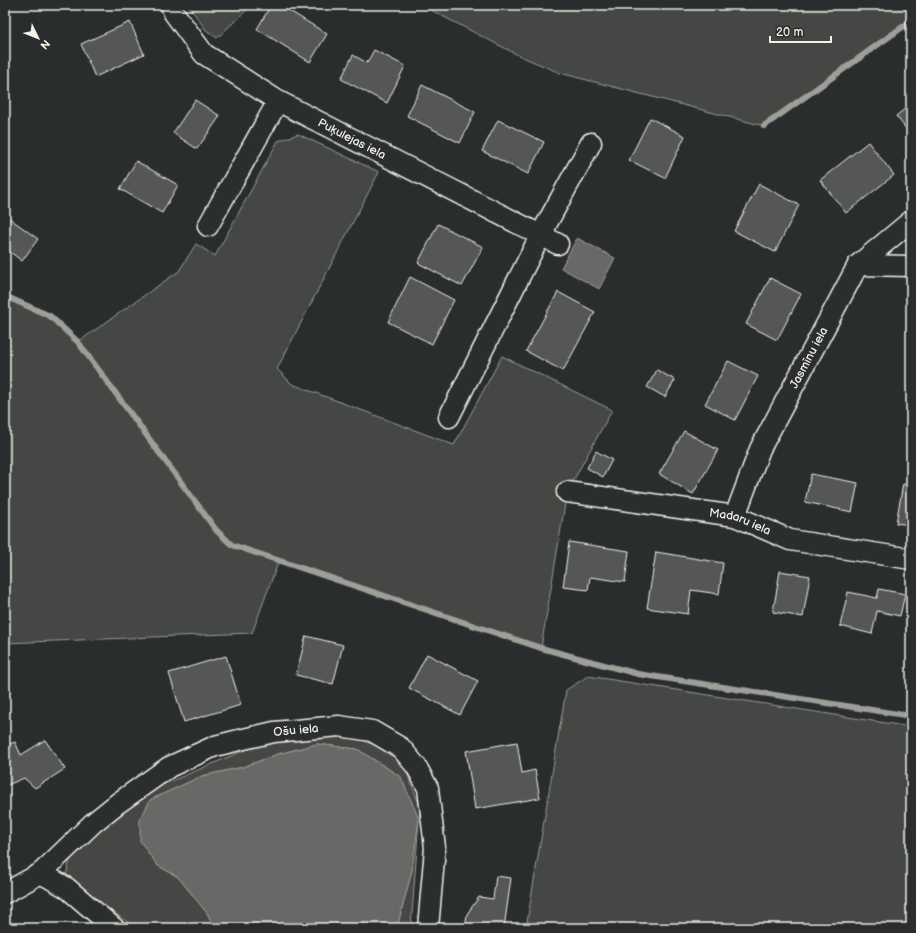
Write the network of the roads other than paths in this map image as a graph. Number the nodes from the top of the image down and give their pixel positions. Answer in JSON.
{"nodes":[{"id":1,"x":171,"y":5,"type":"edge"},
{"id":2,"x":278,"y":100,"type":"junction"},
{"id":3,"x":591,"y":142,"type":"dead end"},
{"id":4,"x":911,"y":220,"type":"edge"},
{"id":5,"x":208,"y":226,"type":"dead end"},
{"id":6,"x":549,"y":240,"type":"junction"},
{"id":7,"x":858,"y":265,"type":"junction"},
{"id":8,"x":911,"y":266,"type":"edge"},
{"id":9,"x":449,"y":417,"type":"dead end"},
{"id":10,"x":567,"y":492,"type":"dead end"},
{"id":11,"x":735,"y":516,"type":"junction"},
{"id":12,"x":911,"y":559,"type":"edge"},
{"id":13,"x":41,"y":873,"type":"junction"},
{"id":14,"x":5,"y":893,"type":"edge"},
{"id":15,"x":114,"y":928,"type":"edge"},
{"id":16,"x":428,"y":928,"type":"edge"}],
"edges":[{"from":1,"to":2,"type":"street","name":"Puķulejas iela"},
{"from":2,"to":5,"type":"street"},
{"from":2,"to":6,"type":"street","name":"Puķulejas iela"},
{"from":3,"to":6,"type":"street"},
{"from":4,"to":7,"type":"street","name":"Jasmīnu iela"},
{"from":6,"to":9,"type":"street"},
{"from":7,"to":8,"type":"street"},
{"from":7,"to":11,"type":"street","name":"Jasmīnu iela"},
{"from":10,"to":11,"type":"street","name":"Madaru iela"},
{"from":11,"to":12,"type":"street","name":"Madaru iela"},
{"from":13,"to":14,"type":"street","name":"Ošu iela"},
{"from":13,"to":15,"type":"street"},
{"from":13,"to":16,"type":"street","name":"Ošu iela"}]}
